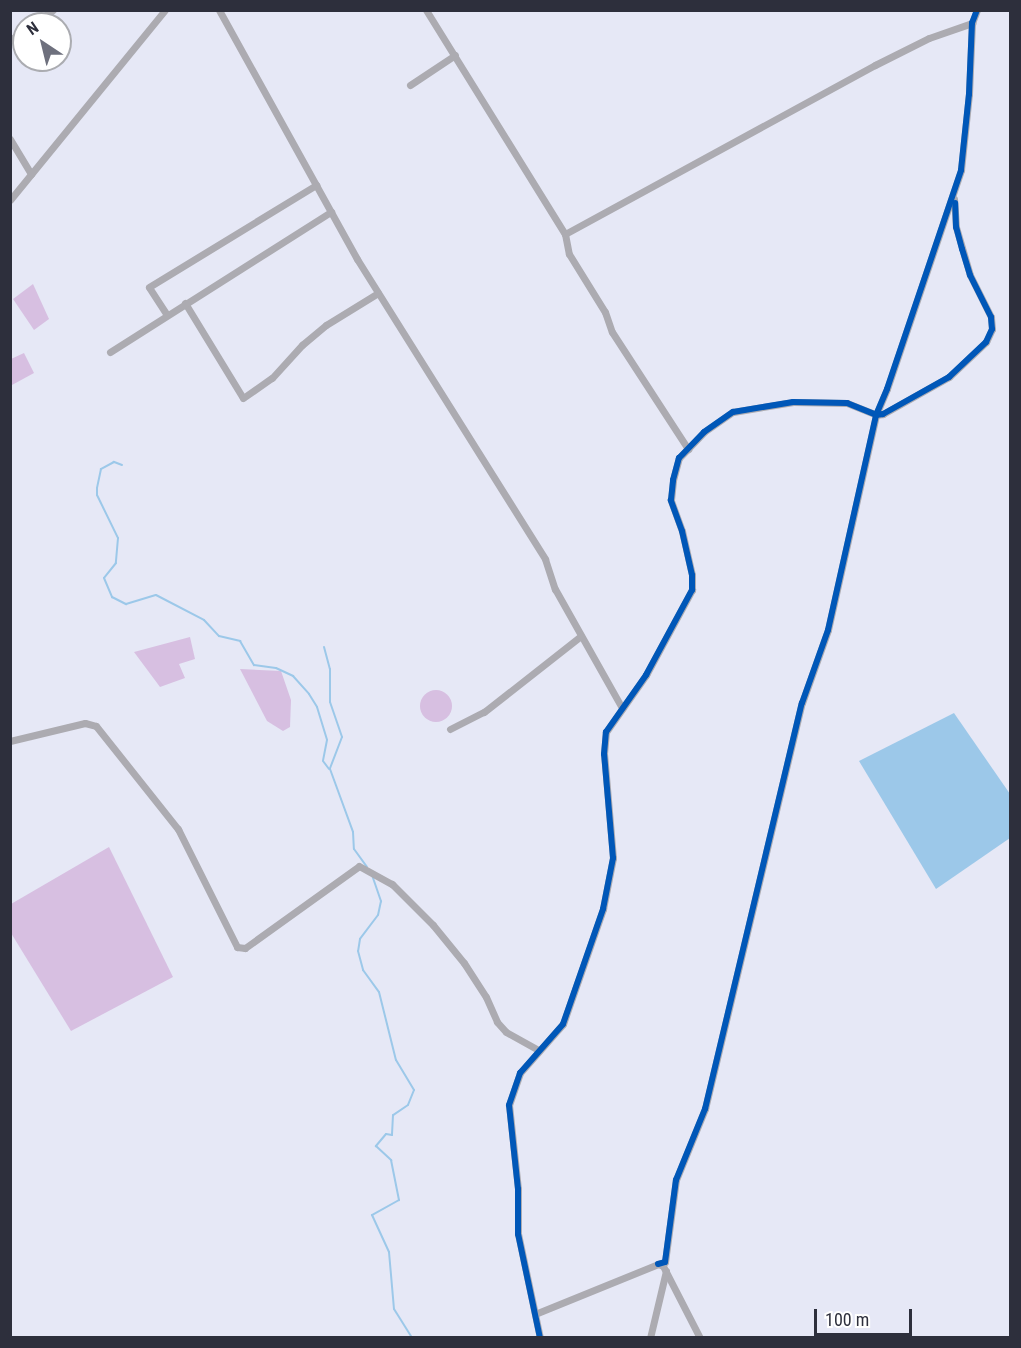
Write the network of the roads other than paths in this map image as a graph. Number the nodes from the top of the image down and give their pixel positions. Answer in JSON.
{"nodes":[{"id":1,"x":165,"y":10,"type":"edge"},
{"id":2,"x":219,"y":10,"type":"edge"},
{"id":3,"x":426,"y":10,"type":"edge"},
{"id":4,"x":977,"y":10,"type":"edge"},
{"id":5,"x":972,"y":23,"type":"junction"},
{"id":6,"x":455,"y":55,"type":"junction"},
{"id":7,"x":410,"y":85,"type":"dead end"},
{"id":8,"x":10,"y":139,"type":"edge"},
{"id":9,"x":32,"y":174,"type":"junction"},
{"id":10,"x":316,"y":185,"type":"junction"},
{"id":11,"x":954,"y":194,"type":"junction"},
{"id":12,"x":10,"y":200,"type":"edge"},
{"id":13,"x":331,"y":212,"type":"junction"},
{"id":14,"x":565,"y":234,"type":"junction"},
{"id":15,"x":378,"y":293,"type":"junction"},
{"id":16,"x":185,"y":303,"type":"junction"},
{"id":17,"x":167,"y":315,"type":"junction"},
{"id":18,"x":110,"y":352,"type":"dead end"},
{"id":19,"x":876,"y":415,"type":"junction"},
{"id":20,"x":688,"y":449,"type":"junction"},
{"id":21,"x":581,"y":636,"type":"junction"},
{"id":22,"x":622,"y":708,"type":"junction"},
{"id":23,"x":450,"y":729,"type":"dead end"},
{"id":24,"x":10,"y":741,"type":"edge"},
{"id":25,"x":538,"y":1050,"type":"junction"},
{"id":26,"x":658,"y":1264,"type":"junction"},
{"id":27,"x":666,"y":1271,"type":"junction"},
{"id":28,"x":535,"y":1314,"type":"junction"},
{"id":29,"x":540,"y":1338,"type":"edge"},
{"id":30,"x":650,"y":1338,"type":"edge"},
{"id":31,"x":700,"y":1338,"type":"edge"}],
"edges":[{"from":1,"to":9,"type":"street"},
{"from":2,"to":10,"type":"street"},
{"from":3,"to":6,"type":"street"},
{"from":4,"to":5,"type":"street"},
{"from":5,"to":11,"type":"street"},
{"from":5,"to":14,"type":"street"},
{"from":6,"to":7,"type":"street"},
{"from":6,"to":14,"type":"street"},
{"from":8,"to":9,"type":"street"},
{"from":9,"to":12,"type":"street"},
{"from":10,"to":13,"type":"street"},
{"from":10,"to":17,"type":"street"},
{"from":11,"to":19,"type":"street"},
{"from":11,"to":19,"type":"street"},
{"from":13,"to":15,"type":"street"},
{"from":13,"to":16,"type":"street"},
{"from":14,"to":20,"type":"street"},
{"from":15,"to":16,"type":"street"},
{"from":15,"to":21,"type":"street"},
{"from":16,"to":17,"type":"street"},
{"from":17,"to":18,"type":"street"},
{"from":19,"to":20,"type":"street"},
{"from":19,"to":26,"type":"street"},
{"from":20,"to":22,"type":"street"},
{"from":21,"to":22,"type":"street"},
{"from":21,"to":23,"type":"street"},
{"from":22,"to":25,"type":"street"},
{"from":24,"to":25,"type":"street"},
{"from":25,"to":28,"type":"street"},
{"from":26,"to":27,"type":"street"},
{"from":26,"to":28,"type":"street"},
{"from":27,"to":30,"type":"street"},
{"from":27,"to":31,"type":"street"},
{"from":28,"to":29,"type":"street"}]}
